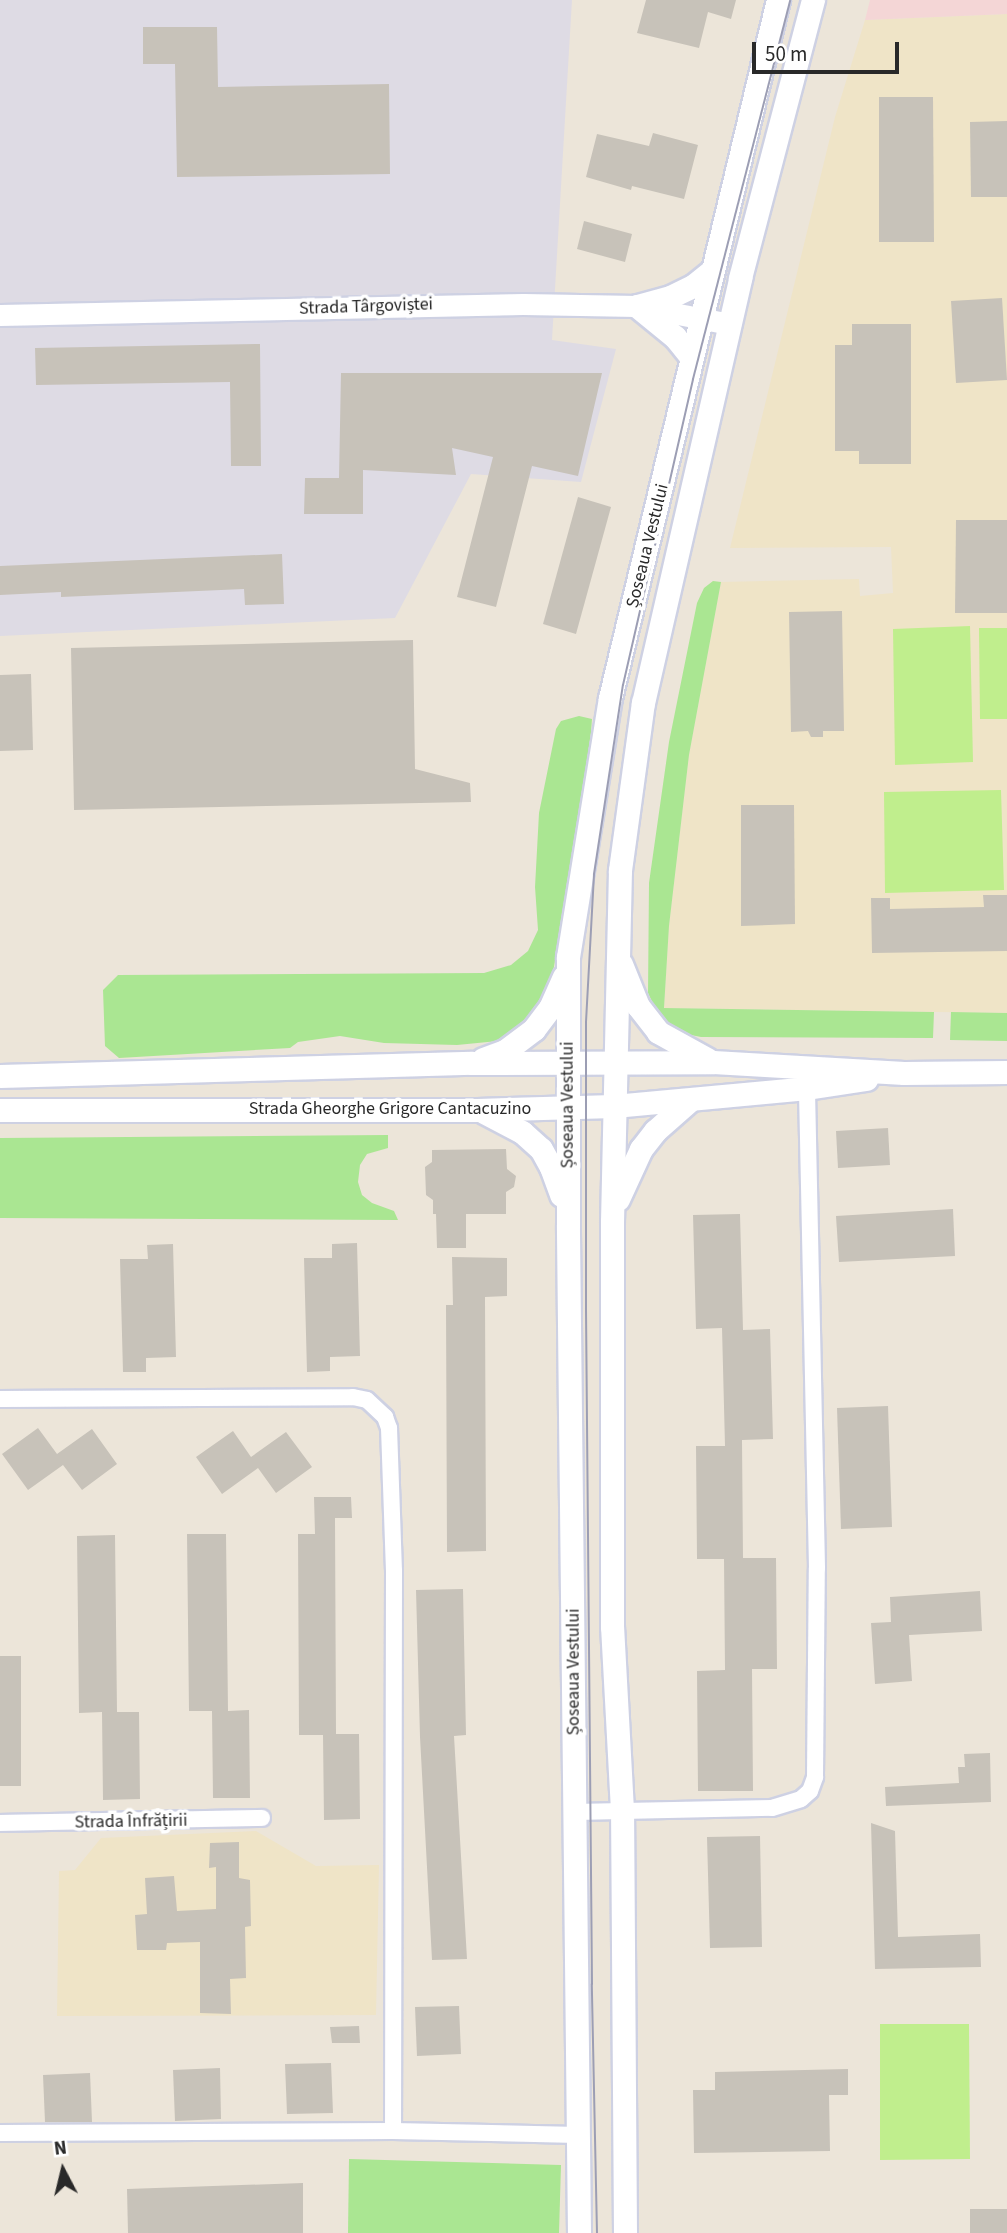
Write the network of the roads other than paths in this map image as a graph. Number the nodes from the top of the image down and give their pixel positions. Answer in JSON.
{"nodes":[{"id":1,"x":778,"y":0,"type":"edge"},
{"id":2,"x":813,"y":0,"type":"edge"},
{"id":3,"x":710,"y":272,"type":"junction"},
{"id":4,"x":636,"y":306,"type":"junction"},
{"id":5,"x":0,"y":315,"type":"edge"},
{"id":6,"x":701,"y":318,"type":"junction"},
{"id":7,"x":730,"y":324,"type":"junction"},
{"id":8,"x":691,"y":357,"type":"junction"},
{"id":9,"x":617,"y":950,"type":"junction"},
{"id":10,"x":568,"y":957,"type":"junction"},
{"id":11,"x":713,"y":1062,"type":"junction"},
{"id":12,"x":472,"y":1063,"type":"junction"},
{"id":13,"x":568,"y":1063,"type":"junction"},
{"id":14,"x":615,"y":1063,"type":"junction"},
{"id":15,"x":1007,"y":1072,"type":"edge"},
{"id":16,"x":904,"y":1073,"type":"junction"},
{"id":17,"x":0,"y":1076,"type":"edge"},
{"id":18,"x":807,"y":1088,"type":"junction"},
{"id":19,"x":690,"y":1100,"type":"junction"},
{"id":20,"x":614,"y":1106,"type":"junction"},
{"id":21,"x":567,"y":1107,"type":"junction"},
{"id":22,"x":0,"y":1110,"type":"edge"},
{"id":23,"x":477,"y":1110,"type":"junction"},
{"id":24,"x":568,"y":1220,"type":"junction"},
{"id":25,"x":612,"y":1222,"type":"junction"},
{"id":26,"x":0,"y":1399,"type":"edge"},
{"id":27,"x":622,"y":1810,"type":"junction"},
{"id":28,"x":575,"y":1812,"type":"junction"},
{"id":29,"x":262,"y":1818,"type":"dead end"},
{"id":30,"x":0,"y":1824,"type":"edge"},
{"id":31,"x":394,"y":2131,"type":"junction"},
{"id":32,"x":0,"y":2133,"type":"edge"},
{"id":33,"x":579,"y":2135,"type":"junction"},
{"id":34,"x":579,"y":2233,"type":"edge"},
{"id":35,"x":625,"y":2233,"type":"edge"}],
"edges":[{"from":1,"to":3,"type":"main road","name":"Șoseaua Vestului"},
{"from":2,"to":7,"type":"main road","name":"Șoseaua Vestului"},
{"from":3,"to":4,"type":"main road"},
{"from":3,"to":6,"type":"main road","name":"Șoseaua Vestului"},
{"from":4,"to":5,"type":"street","name":"Strada Târgoviștei"},
{"from":4,"to":6,"type":"street","name":"Strada Târgoviștei"},
{"from":4,"to":8,"type":"main road"},
{"from":6,"to":7,"type":"street","name":"Strada Târgoviștei"},
{"from":6,"to":8,"type":"main road","name":"Șoseaua Vestului"},
{"from":7,"to":9,"type":"main road","name":"Șoseaua Vestului"},
{"from":8,"to":10,"type":"main road","name":"Șoseaua Vestului"},
{"from":9,"to":11,"type":"main road"},
{"from":9,"to":14,"type":"main road","name":"Șoseaua Vestului"},
{"from":10,"to":12,"type":"main road"},
{"from":10,"to":13,"type":"main road","name":"Șoseaua Vestului"},
{"from":11,"to":14,"type":"main road","name":"Strada Gheorghe Grigore Cantacuzino"},
{"from":11,"to":16,"type":"main road","name":"Strada Gheorghe Grigore Cantacuzino"},
{"from":12,"to":13,"type":"main road","name":"Strada Gheorghe Grigore Cantacuzino"},
{"from":12,"to":17,"type":"main road","name":"Strada Gheorghe Grigore Cantacuzino"},
{"from":13,"to":14,"type":"main road","name":"Strada Gheorghe Grigore Cantacuzino"},
{"from":13,"to":21,"type":"main road","name":"Șoseaua Vestului"},
{"from":14,"to":20,"type":"main road","name":"Șoseaua Vestului"},
{"from":15,"to":16,"type":"main road","name":"Strada Gheorghe Grigore Cantacuzino"},
{"from":16,"to":18,"type":"main road","name":"Strada Gheorghe Grigore Cantacuzino"},
{"from":18,"to":19,"type":"main road","name":"Strada Gheorghe Grigore Cantacuzino"},
{"from":18,"to":27,"type":"street"},
{"from":19,"to":20,"type":"main road","name":"Strada Gheorghe Grigore Cantacuzino"},
{"from":19,"to":25,"type":"main road"},
{"from":20,"to":21,"type":"main road","name":"Strada Gheorghe Grigore Cantacuzino"},
{"from":20,"to":25,"type":"main road","name":"Șoseaua Vestului"},
{"from":21,"to":23,"type":"main road","name":"Strada Gheorghe Grigore Cantacuzino"},
{"from":21,"to":24,"type":"main road","name":"Șoseaua Vestului"},
{"from":22,"to":23,"type":"main road","name":"Strada Gheorghe Grigore Cantacuzino"},
{"from":23,"to":24,"type":"main road"},
{"from":24,"to":28,"type":"main road","name":"Șoseaua Vestului"},
{"from":25,"to":27,"type":"main road","name":"Șoseaua Vestului"},
{"from":26,"to":31,"type":"street"},
{"from":27,"to":28,"type":"street"},
{"from":27,"to":35,"type":"main road","name":"Șoseaua Vestului"},
{"from":28,"to":33,"type":"main road","name":"Șoseaua Vestului"},
{"from":29,"to":30,"type":"street","name":"Strada Înfrățirii"},
{"from":31,"to":32,"type":"street"},
{"from":31,"to":33,"type":"street"},
{"from":33,"to":34,"type":"main road","name":"Șoseaua Vestului"}]}
